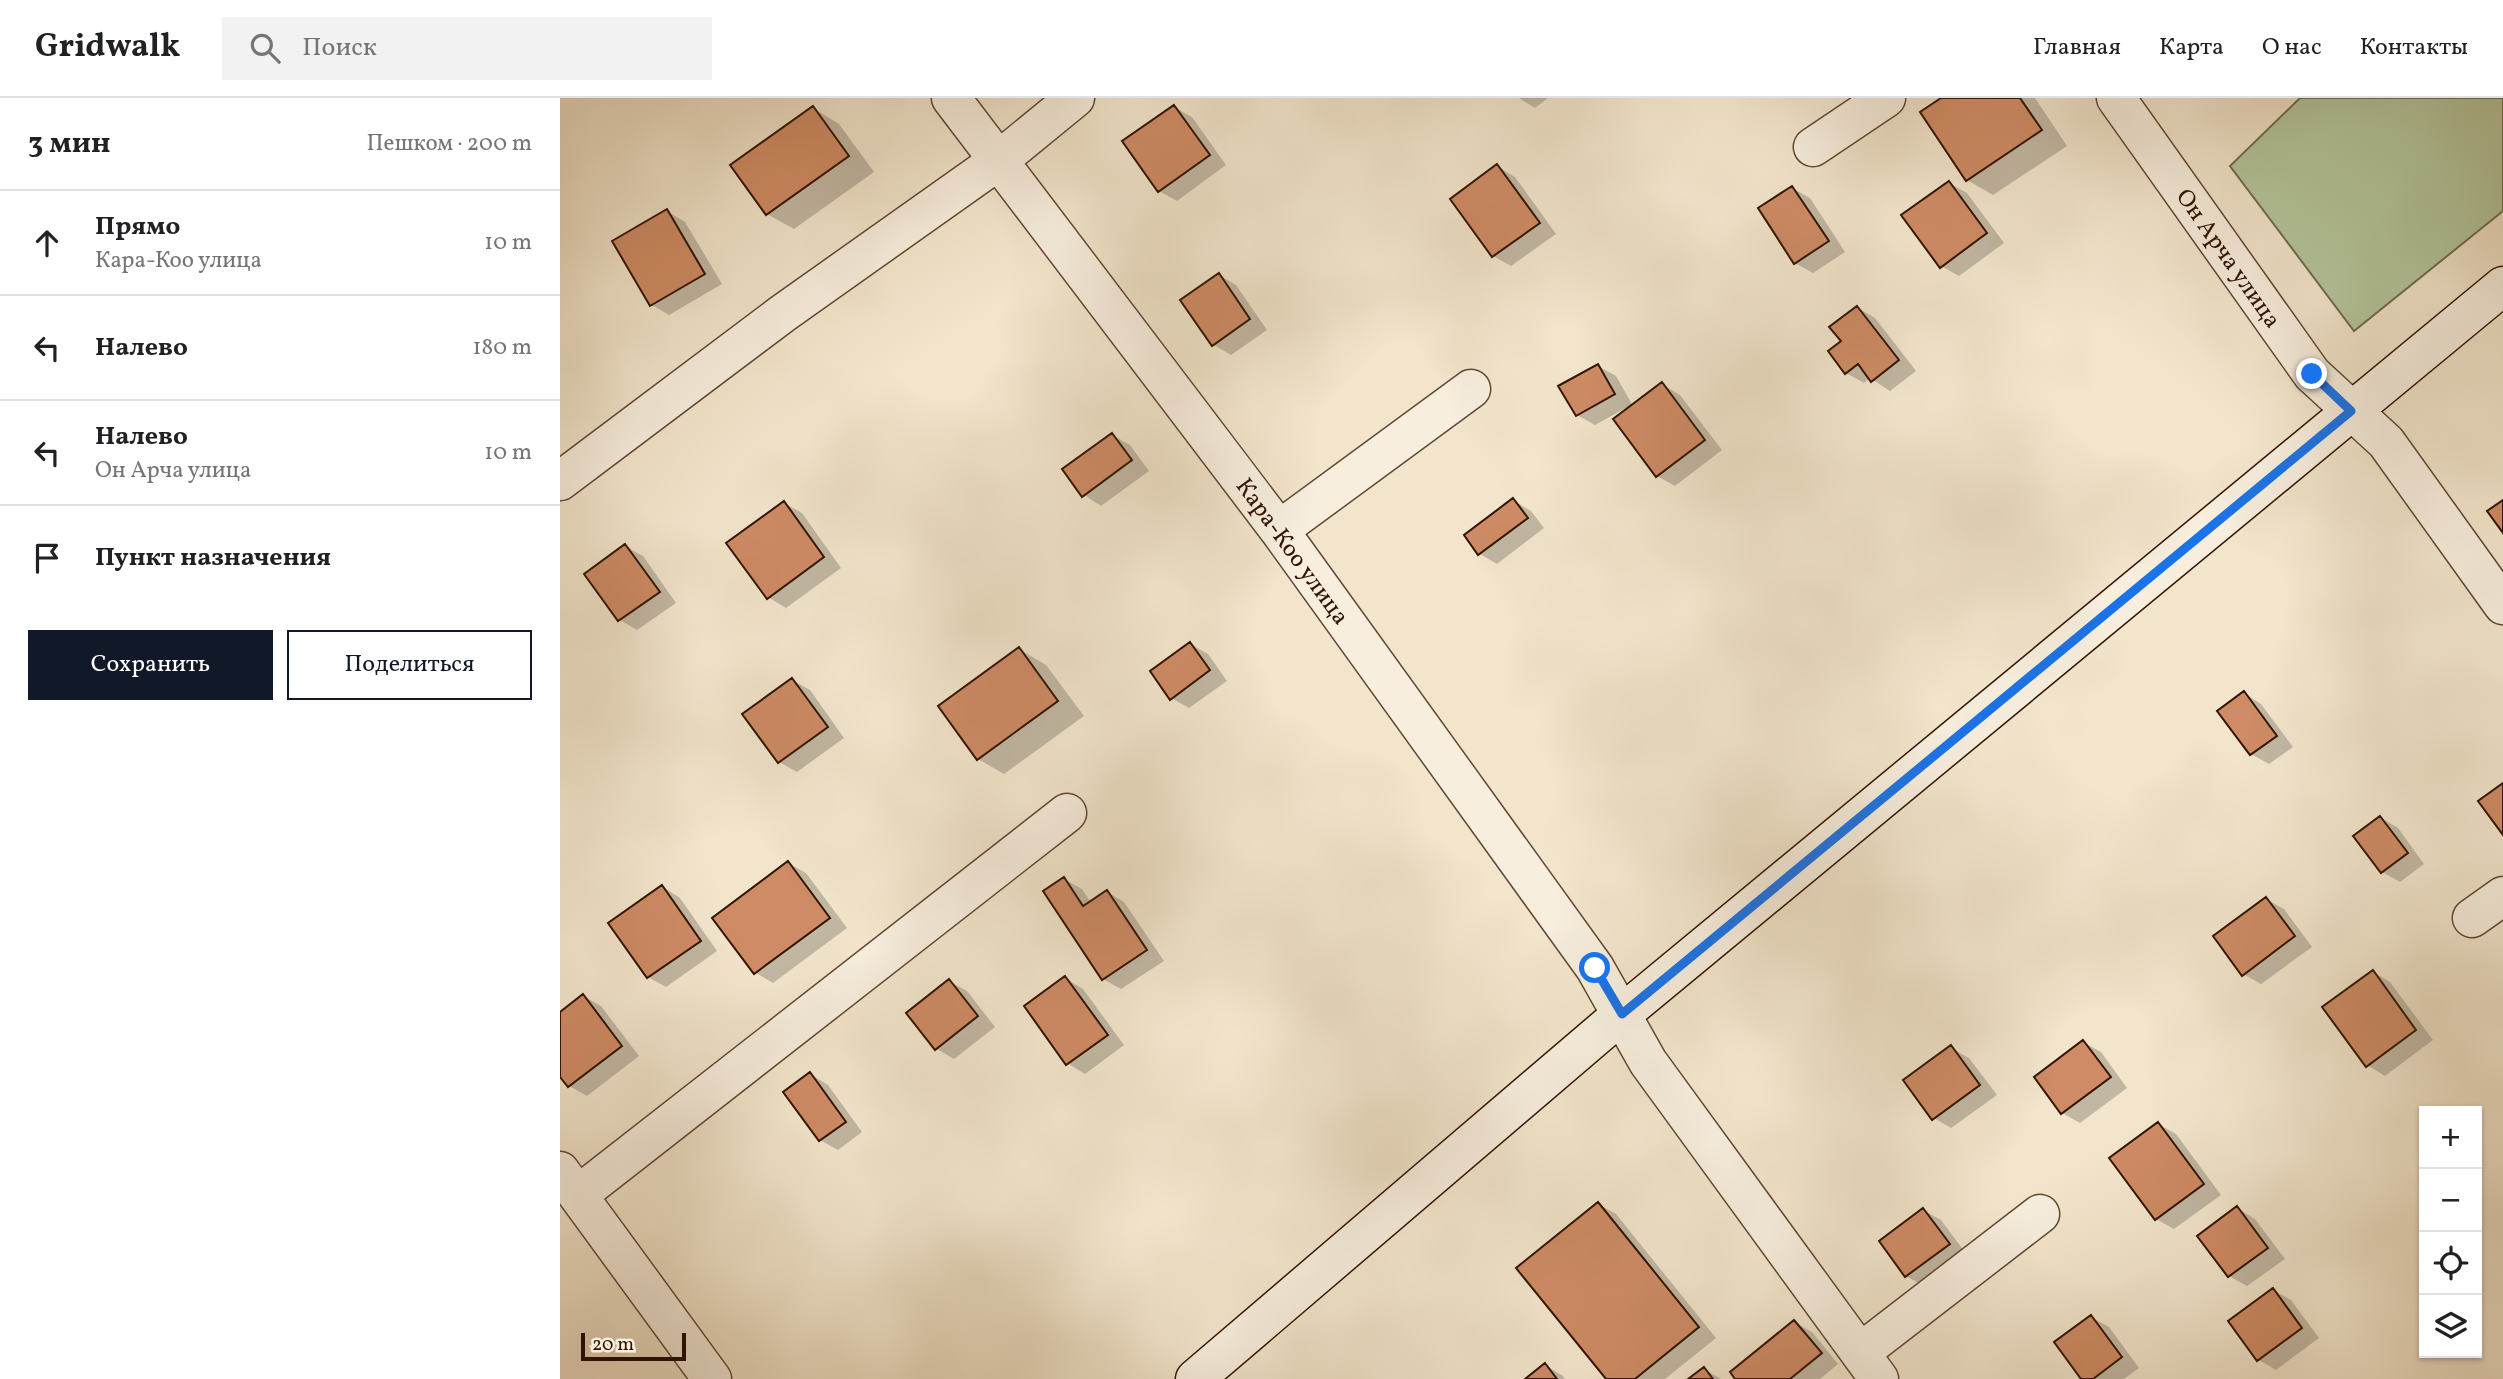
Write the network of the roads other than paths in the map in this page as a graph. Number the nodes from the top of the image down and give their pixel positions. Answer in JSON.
{"nodes":[{"id":1,"x":951,"y":98,"type":"edge"},
{"id":2,"x":1075,"y":98,"type":"edge"},
{"id":3,"x":1886,"y":98,"type":"edge"},
{"id":4,"x":2116,"y":98,"type":"edge"},
{"id":5,"x":1813,"y":147,"type":"dead end"},
{"id":6,"x":998,"y":161,"type":"junction"},
{"id":7,"x":2503,"y":286,"type":"edge"},
{"id":8,"x":1471,"y":390,"type":"dead end"},
{"id":9,"x":2351,"y":411,"type":"junction"},
{"id":10,"x":560,"y":481,"type":"edge"},
{"id":11,"x":1279,"y":530,"type":"junction"},
{"id":12,"x":2503,"y":605,"type":"edge"},
{"id":13,"x":1067,"y":813,"type":"dead end"},
{"id":14,"x":2503,"y":896,"type":"edge"},
{"id":15,"x":2472,"y":918,"type":"dead end"},
{"id":16,"x":1622,"y":1014,"type":"junction"},
{"id":17,"x":569,"y":1183,"type":"edge"},
{"id":18,"x":2040,"y":1214,"type":"dead end"},
{"id":19,"x":1870,"y":1366,"type":"edge"},
{"id":20,"x":712,"y":1379,"type":"edge"},
{"id":21,"x":1195,"y":1379,"type":"edge"}],
"edges":[{"from":1,"to":6,"type":"street","name":"Кара-Коо улица"},
{"from":2,"to":6,"type":"street"},
{"from":3,"to":5,"type":"street"},
{"from":4,"to":9,"type":"street","name":"Он Арча улица"},
{"from":6,"to":10,"type":"street"},
{"from":6,"to":11,"type":"street","name":"Кара-Коо улица"},
{"from":7,"to":9,"type":"street"},
{"from":8,"to":11,"type":"street"},
{"from":9,"to":12,"type":"street","name":"Он Арча улица"},
{"from":9,"to":16,"type":"street"},
{"from":11,"to":16,"type":"street","name":"Кара-Коо улица"},
{"from":13,"to":17,"type":"street"},
{"from":14,"to":15,"type":"street"},
{"from":16,"to":19,"type":"street","name":"Кара-Коо улица"},
{"from":16,"to":21,"type":"street"},
{"from":17,"to":20,"type":"street"},
{"from":18,"to":19,"type":"street"}]}
